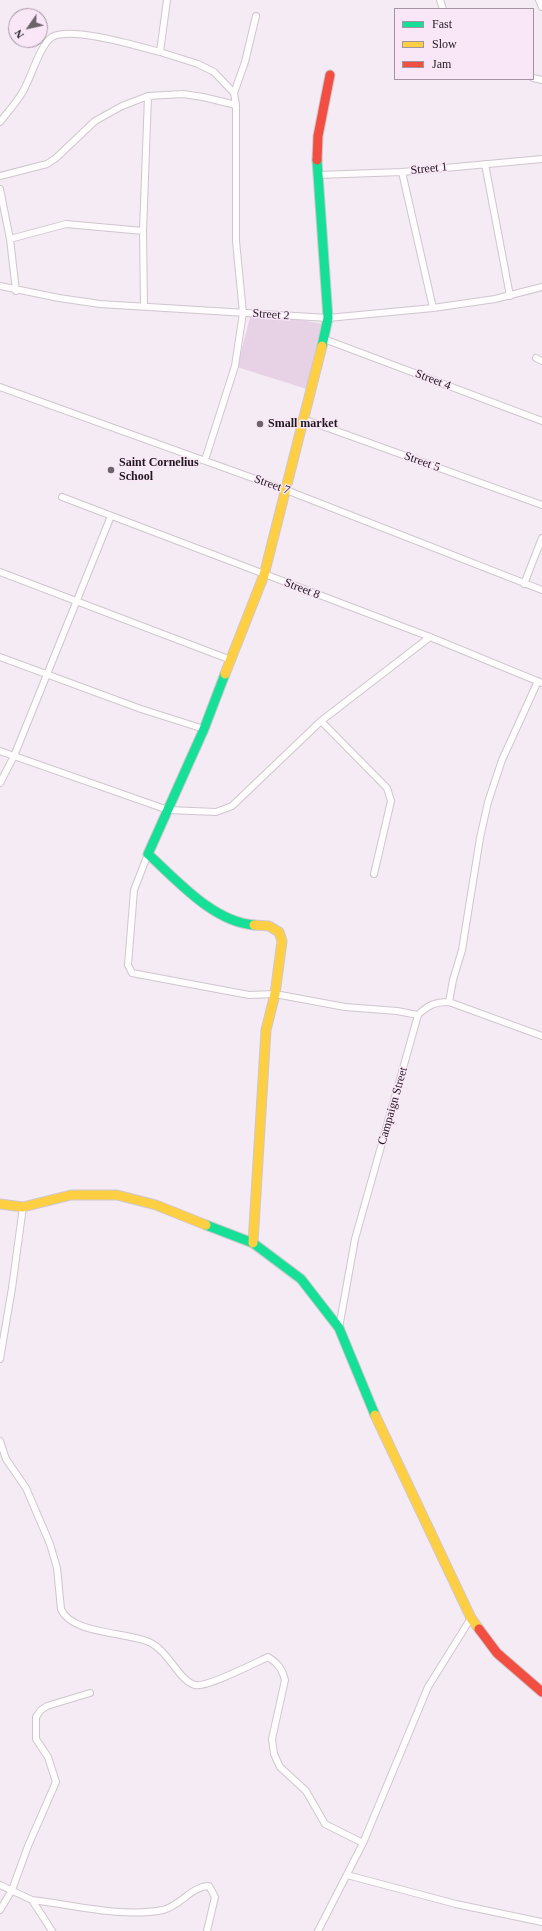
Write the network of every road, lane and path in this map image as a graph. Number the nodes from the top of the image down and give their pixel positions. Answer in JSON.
{"nodes":[{"id":1,"x":167,"y":0,"type":"edge"},
{"id":2,"x":539,"y":0,"type":"edge"},
{"id":3,"x":542,"y":6,"type":"edge"},
{"id":4,"x":256,"y":16,"type":"dead end"},
{"id":5,"x":160,"y":52,"type":"junction"},
{"id":6,"x":330,"y":75,"type":"dead end"},
{"id":7,"x":234,"y":93,"type":"junction"},
{"id":8,"x":148,"y":96,"type":"junction"},
{"id":9,"x":236,"y":105,"type":"junction"},
{"id":10,"x":0,"y":122,"type":"edge"},
{"id":11,"x":542,"y":159,"type":"edge"},
{"id":12,"x":485,"y":164,"type":"junction"},
{"id":13,"x":402,"y":172,"type":"junction"},
{"id":14,"x":317,"y":175,"type":"junction"},
{"id":15,"x":0,"y":176,"type":"edge"},
{"id":16,"x":0,"y":189,"type":"edge"},
{"id":17,"x":143,"y":231,"type":"junction"},
{"id":18,"x":10,"y":239,"type":"junction"},
{"id":19,"x":0,"y":286,"type":"edge"},
{"id":20,"x":542,"y":287,"type":"edge"},
{"id":21,"x":16,"y":290,"type":"junction"},
{"id":22,"x":510,"y":296,"type":"junction"},
{"id":23,"x":144,"y":306,"type":"junction"},
{"id":24,"x":434,"y":308,"type":"junction"},
{"id":25,"x":243,"y":313,"type":"junction"},
{"id":26,"x":328,"y":318,"type":"junction"},
{"id":27,"x":324,"y":339,"type":"junction"},
{"id":28,"x":0,"y":387,"type":"edge"},
{"id":29,"x":303,"y":419,"type":"junction"},
{"id":30,"x":542,"y":420,"type":"edge"},
{"id":31,"x":205,"y":460,"type":"junction"},
{"id":32,"x":286,"y":490,"type":"junction"},
{"id":33,"x":62,"y":497,"type":"dead end"},
{"id":34,"x":542,"y":505,"type":"edge"},
{"id":35,"x":111,"y":516,"type":"junction"},
{"id":36,"x":542,"y":538,"type":"edge"},
{"id":37,"x":0,"y":572,"type":"edge"},
{"id":38,"x":264,"y":575,"type":"junction"},
{"id":39,"x":524,"y":584,"type":"junction"},
{"id":40,"x":542,"y":590,"type":"edge"},
{"id":41,"x":77,"y":602,"type":"junction"},
{"id":42,"x":430,"y":637,"type":"junction"},
{"id":43,"x":0,"y":657,"type":"edge"},
{"id":44,"x":231,"y":660,"type":"junction"},
{"id":45,"x":47,"y":675,"type":"junction"},
{"id":46,"x":540,"y":682,"type":"edge"},
{"id":47,"x":321,"y":721,"type":"junction"},
{"id":48,"x":204,"y":729,"type":"junction"},
{"id":49,"x":0,"y":751,"type":"edge"},
{"id":50,"x":14,"y":756,"type":"junction"},
{"id":51,"x":0,"y":783,"type":"edge"},
{"id":52,"x":168,"y":810,"type":"junction"},
{"id":53,"x":148,"y":854,"type":"junction"},
{"id":54,"x":374,"y":874,"type":"dead end"},
{"id":55,"x":275,"y":994,"type":"junction"},
{"id":56,"x":449,"y":1002,"type":"junction"},
{"id":57,"x":418,"y":1015,"type":"junction"},
{"id":58,"x":542,"y":1036,"type":"edge"},
{"id":59,"x":0,"y":1204,"type":"edge"},
{"id":60,"x":23,"y":1207,"type":"junction"},
{"id":61,"x":253,"y":1243,"type":"junction"},
{"id":62,"x":339,"y":1328,"type":"junction"},
{"id":63,"x":0,"y":1360,"type":"edge"},
{"id":64,"x":0,"y":1441,"type":"edge"},
{"id":65,"x":471,"y":1618,"type":"junction"},
{"id":66,"x":542,"y":1692,"type":"edge"},
{"id":67,"x":90,"y":1693,"type":"dead end"},
{"id":68,"x":363,"y":1843,"type":"junction"},
{"id":69,"x":347,"y":1875,"type":"junction"},
{"id":70,"x":0,"y":1885,"type":"edge"},
{"id":71,"x":12,"y":1890,"type":"junction"},
{"id":72,"x":32,"y":1900,"type":"junction"},
{"id":73,"x":0,"y":1910,"type":"edge"},
{"id":74,"x":542,"y":1922,"type":"edge"},
{"id":75,"x":52,"y":1931,"type":"edge"},
{"id":76,"x":207,"y":1931,"type":"edge"},
{"id":77,"x":318,"y":1931,"type":"edge"}],
"edges":[{"from":1,"to":5,"type":"street"},
{"from":2,"to":3,"type":"street"},
{"from":4,"to":7,"type":"street"},
{"from":5,"to":7,"type":"street"},
{"from":5,"to":10,"type":"street"},
{"from":6,"to":14,"type":"street"},
{"from":7,"to":9,"type":"street"},
{"from":8,"to":9,"type":"street"},
{"from":8,"to":15,"type":"street"},
{"from":8,"to":17,"type":"street"},
{"from":9,"to":25,"type":"street"},
{"from":11,"to":12,"type":"street","name":"Street 1"},
{"from":12,"to":13,"type":"street","name":"Street 1"},
{"from":12,"to":22,"type":"street"},
{"from":13,"to":14,"type":"street","name":"Street 1"},
{"from":13,"to":24,"type":"street"},
{"from":14,"to":26,"type":"street"},
{"from":16,"to":18,"type":"street"},
{"from":17,"to":18,"type":"street"},
{"from":17,"to":23,"type":"street"},
{"from":18,"to":21,"type":"street"},
{"from":19,"to":21,"type":"street","name":"Street 2"},
{"from":20,"to":22,"type":"street","name":"Street 2"},
{"from":21,"to":23,"type":"street","name":"Street 2"},
{"from":22,"to":24,"type":"street","name":"Street 2"},
{"from":23,"to":25,"type":"street","name":"Street 2"},
{"from":24,"to":26,"type":"street","name":"Street 2"},
{"from":25,"to":26,"type":"street","name":"Street 2"},
{"from":25,"to":31,"type":"street"},
{"from":26,"to":27,"type":"street"},
{"from":27,"to":29,"type":"street"},
{"from":27,"to":30,"type":"street","name":"Street 4"},
{"from":28,"to":31,"type":"street","name":"Street 7"},
{"from":29,"to":32,"type":"street"},
{"from":29,"to":34,"type":"street","name":"Street 5"},
{"from":31,"to":32,"type":"street","name":"Street 7"},
{"from":32,"to":38,"type":"street"},
{"from":32,"to":39,"type":"street","name":"Street 7"},
{"from":33,"to":35,"type":"street","name":"Street 8"},
{"from":35,"to":38,"type":"street","name":"Street 8"},
{"from":35,"to":41,"type":"street"},
{"from":36,"to":39,"type":"street"},
{"from":37,"to":41,"type":"street"},
{"from":38,"to":42,"type":"street","name":"Street 8"},
{"from":38,"to":44,"type":"street"},
{"from":39,"to":40,"type":"street","name":"Street 7"},
{"from":41,"to":44,"type":"street"},
{"from":41,"to":45,"type":"street"},
{"from":42,"to":46,"type":"street","name":"Street 8"},
{"from":42,"to":47,"type":"street"},
{"from":43,"to":45,"type":"street"},
{"from":44,"to":48,"type":"street"},
{"from":45,"to":48,"type":"street"},
{"from":45,"to":50,"type":"street"},
{"from":46,"to":56,"type":"street"},
{"from":47,"to":52,"type":"street"},
{"from":47,"to":54,"type":"street"},
{"from":48,"to":52,"type":"street"},
{"from":49,"to":50,"type":"street"},
{"from":50,"to":51,"type":"street"},
{"from":50,"to":52,"type":"street"},
{"from":52,"to":53,"type":"street"},
{"from":53,"to":55,"type":"street"},
{"from":53,"to":55,"type":"street"},
{"from":55,"to":57,"type":"street"},
{"from":55,"to":61,"type":"street"},
{"from":56,"to":57,"type":"street"},
{"from":56,"to":58,"type":"street"},
{"from":57,"to":62,"type":"street","name":"Campaign Street"},
{"from":59,"to":60,"type":"street"},
{"from":60,"to":61,"type":"street"},
{"from":60,"to":63,"type":"street"},
{"from":61,"to":62,"type":"street"},
{"from":62,"to":65,"type":"street"},
{"from":64,"to":68,"type":"street"},
{"from":65,"to":66,"type":"street"},
{"from":65,"to":68,"type":"street"},
{"from":67,"to":71,"type":"street"},
{"from":68,"to":69,"type":"street"},
{"from":69,"to":74,"type":"street"},
{"from":69,"to":77,"type":"street"},
{"from":70,"to":71,"type":"street"},
{"from":71,"to":72,"type":"street"},
{"from":71,"to":73,"type":"street"},
{"from":72,"to":75,"type":"street"},
{"from":72,"to":76,"type":"street"}]}
